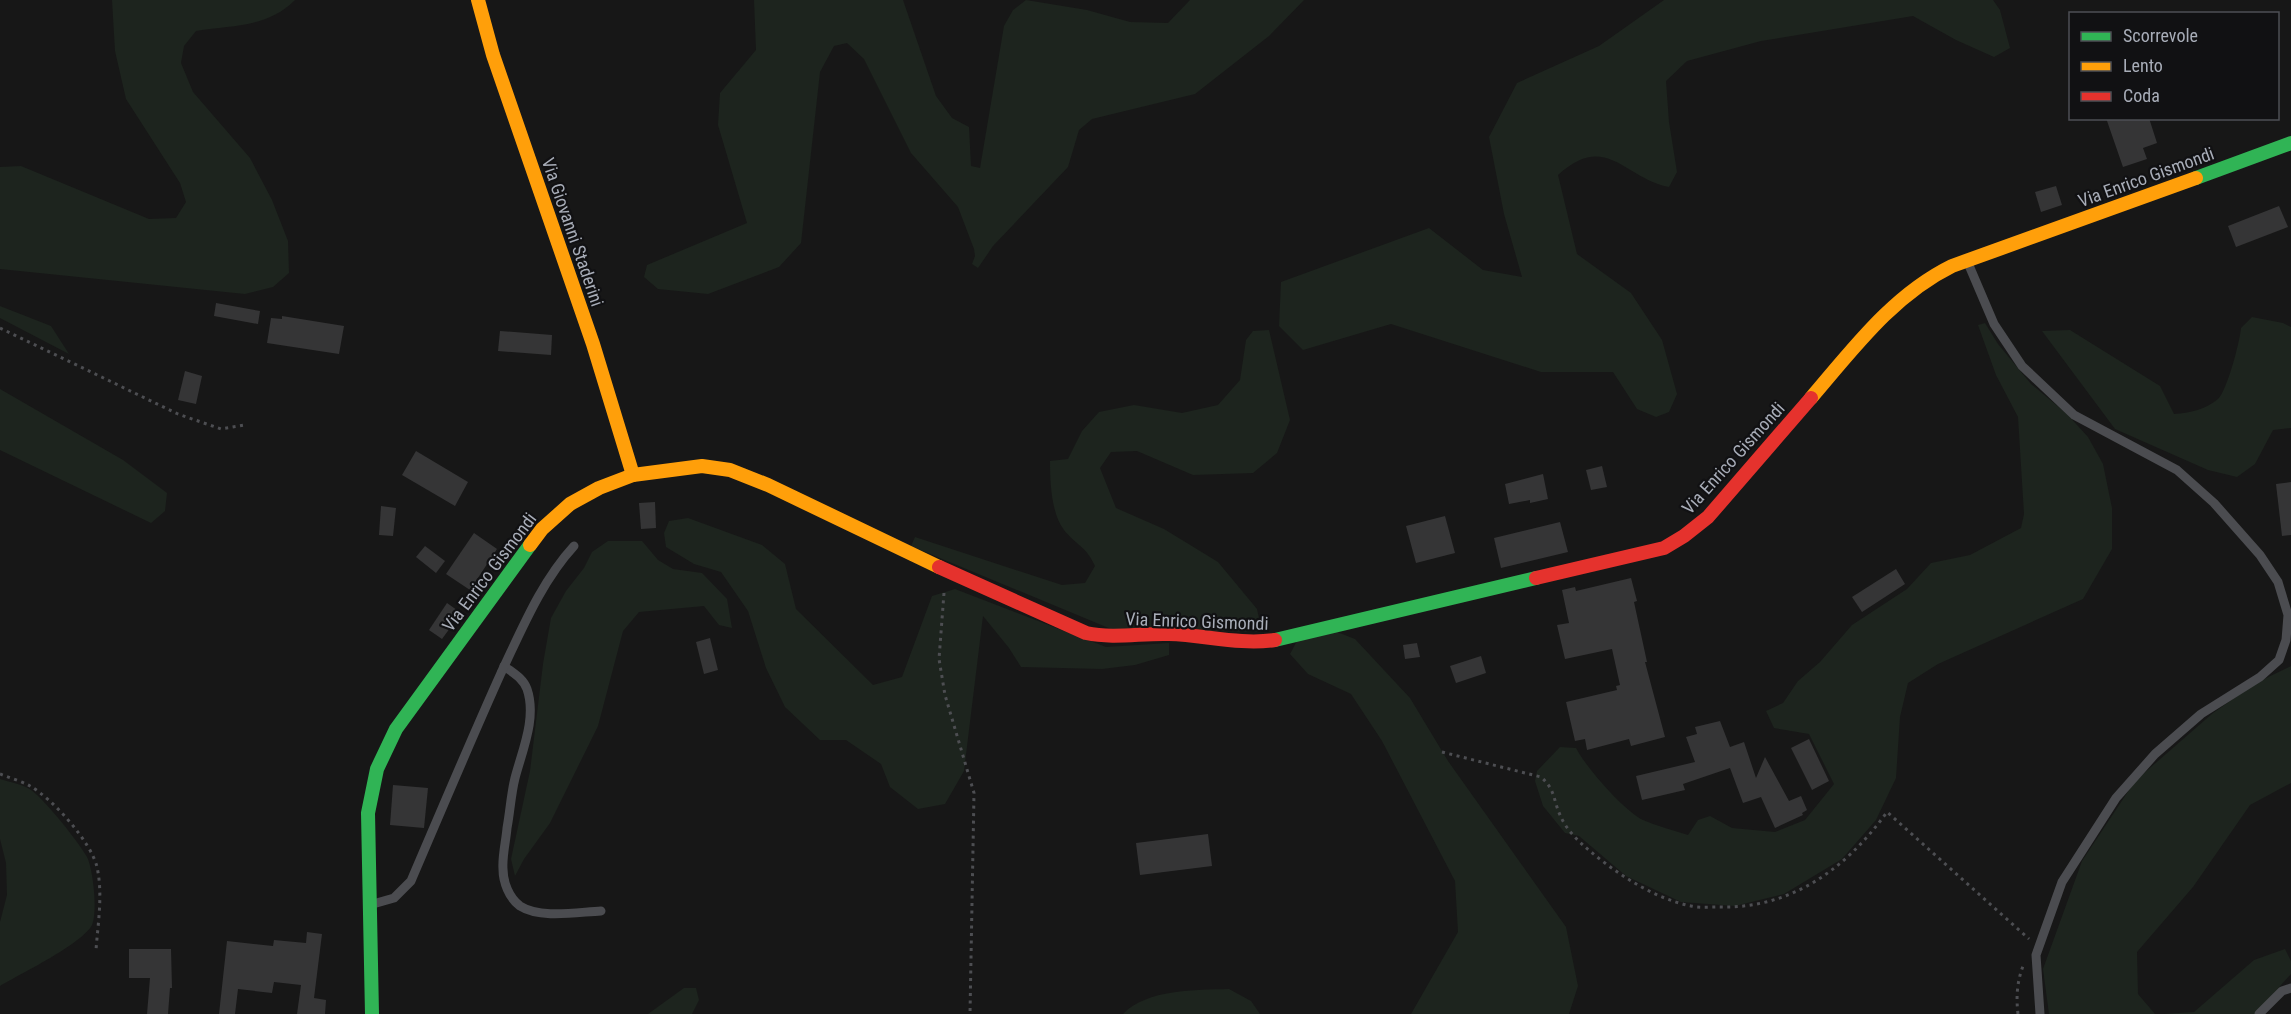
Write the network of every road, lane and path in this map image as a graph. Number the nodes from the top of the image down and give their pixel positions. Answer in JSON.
{"nodes":[{"id":1,"x":478,"y":0,"type":"edge"},
{"id":2,"x":2291,"y":143,"type":"edge"},
{"id":3,"x":1967,"y":261,"type":"junction"},
{"id":4,"x":0,"y":328,"type":"edge"},
{"id":5,"x":244,"y":425,"type":"dead end"},
{"id":6,"x":633,"y":476,"type":"junction"},
{"id":7,"x":574,"y":546,"type":"dead end"},
{"id":8,"x":945,"y":570,"type":"junction"},
{"id":9,"x":504,"y":666,"type":"junction"},
{"id":10,"x":1442,"y":752,"type":"dead end"},
{"id":11,"x":0,"y":774,"type":"edge"},
{"id":12,"x":371,"y":904,"type":"junction"},
{"id":13,"x":601,"y":911,"type":"dead end"},
{"id":14,"x":2040,"y":946,"type":"junction"},
{"id":15,"x":96,"y":950,"type":"dead end"},
{"id":16,"x":2023,"y":966,"type":"dead end"},
{"id":17,"x":2291,"y":988,"type":"edge"},
{"id":18,"x":372,"y":1014,"type":"edge"},
{"id":19,"x":970,"y":1014,"type":"edge"},
{"id":20,"x":2018,"y":1014,"type":"edge"},
{"id":21,"x":2040,"y":1014,"type":"edge"},
{"id":22,"x":2259,"y":1014,"type":"edge"}],
"edges":[{"from":1,"to":6,"type":"street","name":"Via Giovanni Staderini"},
{"from":2,"to":3,"type":"street","name":"Via Enrico Gismondi"},
{"from":3,"to":8,"type":"street","name":"Via Enrico Gismondi"},
{"from":3,"to":14,"type":"lane"},
{"from":4,"to":5,"type":"path"},
{"from":6,"to":8,"type":"street","name":"Via Enrico Gismondi"},
{"from":6,"to":12,"type":"street","name":"Via Enrico Gismondi"},
{"from":7,"to":9,"type":"lane"},
{"from":8,"to":19,"type":"path"},
{"from":9,"to":12,"type":"lane"},
{"from":9,"to":13,"type":"lane"},
{"from":10,"to":14,"type":"path"},
{"from":11,"to":15,"type":"path"},
{"from":12,"to":18,"type":"street","name":"Via Enrico Gismondi"},
{"from":14,"to":21,"type":"lane"},
{"from":16,"to":20,"type":"path"},
{"from":17,"to":22,"type":"lane"}]}
